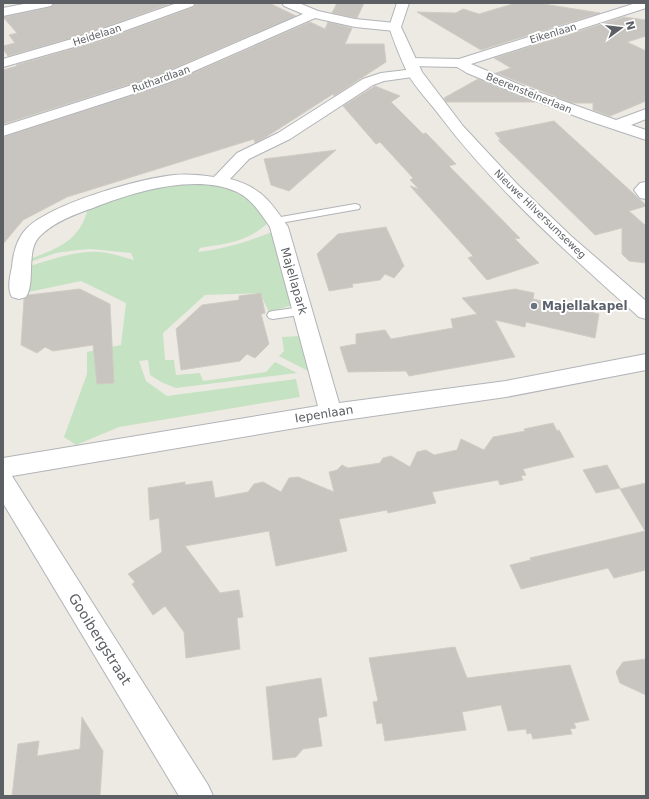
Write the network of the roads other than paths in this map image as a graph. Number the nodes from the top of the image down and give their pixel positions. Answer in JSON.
{"nodes":[{"id":1,"x":47,"y":3,"type":"edge"},
{"id":2,"x":189,"y":3,"type":"edge"},
{"id":3,"x":288,"y":3,"type":"edge"},
{"id":4,"x":403,"y":3,"type":"edge"},
{"id":5,"x":646,"y":4,"type":"edge"},
{"id":6,"x":3,"y":12,"type":"edge"},
{"id":7,"x":314,"y":14,"type":"junction"},
{"id":8,"x":395,"y":27,"type":"junction"},
{"id":9,"x":460,"y":62,"type":"junction"},
{"id":10,"x":3,"y":63,"type":"edge"},
{"id":11,"x":413,"y":68,"type":"junction"},
{"id":12,"x":646,"y":114,"type":"edge"},
{"id":13,"x":618,"y":125,"type":"junction"},
{"id":14,"x":3,"y":131,"type":"edge"},
{"id":15,"x":646,"y":135,"type":"edge"},
{"id":16,"x":218,"y":182,"type":"junction"},
{"id":17,"x":646,"y":187,"type":"edge"},
{"id":18,"x":646,"y":194,"type":"edge"},
{"id":19,"x":355,"y":207,"type":"dead end"},
{"id":20,"x":275,"y":221,"type":"junction"},
{"id":21,"x":19,"y":292,"type":"dead end"},
{"id":22,"x":302,"y":311,"type":"junction"},
{"id":23,"x":646,"y":312,"type":"edge"},
{"id":24,"x":273,"y":315,"type":"dead end"},
{"id":25,"x":646,"y":362,"type":"edge"},
{"id":26,"x":331,"y":413,"type":"junction"},
{"id":27,"x":3,"y":468,"type":"edge"},
{"id":28,"x":3,"y":482,"type":"edge"},
{"id":29,"x":197,"y":796,"type":"edge"}],
"edges":[{"from":1,"to":6,"type":"street"},
{"from":2,"to":10,"type":"street","name":"Heidelaan"},
{"from":3,"to":7,"type":"street"},
{"from":4,"to":8,"type":"street"},
{"from":5,"to":9,"type":"street","name":"Eikenlaan"},
{"from":7,"to":8,"type":"street"},
{"from":7,"to":14,"type":"street","name":"Ruthardlaan"},
{"from":8,"to":11,"type":"street","name":"Nieuwe Hilversumseweg"},
{"from":9,"to":11,"type":"street"},
{"from":9,"to":13,"type":"street","name":"Beerensteinerlaan"},
{"from":11,"to":16,"type":"street"},
{"from":11,"to":23,"type":"street","name":"Nieuwe Hilversumseweg"},
{"from":12,"to":13,"type":"street"},
{"from":13,"to":15,"type":"street","name":"Beerensteinerlaan"},
{"from":16,"to":20,"type":"street","name":"Majellapark"},
{"from":16,"to":21,"type":"street","name":"Majellapark"},
{"from":17,"to":18,"type":"street"},
{"from":19,"to":20,"type":"lane"},
{"from":20,"to":22,"type":"street","name":"Majellapark"},
{"from":22,"to":24,"type":"lane"},
{"from":22,"to":26,"type":"street","name":"Majellapark"},
{"from":25,"to":26,"type":"street","name":"Iepenlaan"},
{"from":26,"to":27,"type":"street","name":"Iepenlaan"},
{"from":28,"to":29,"type":"street","name":"Gooibergstraat"}]}
